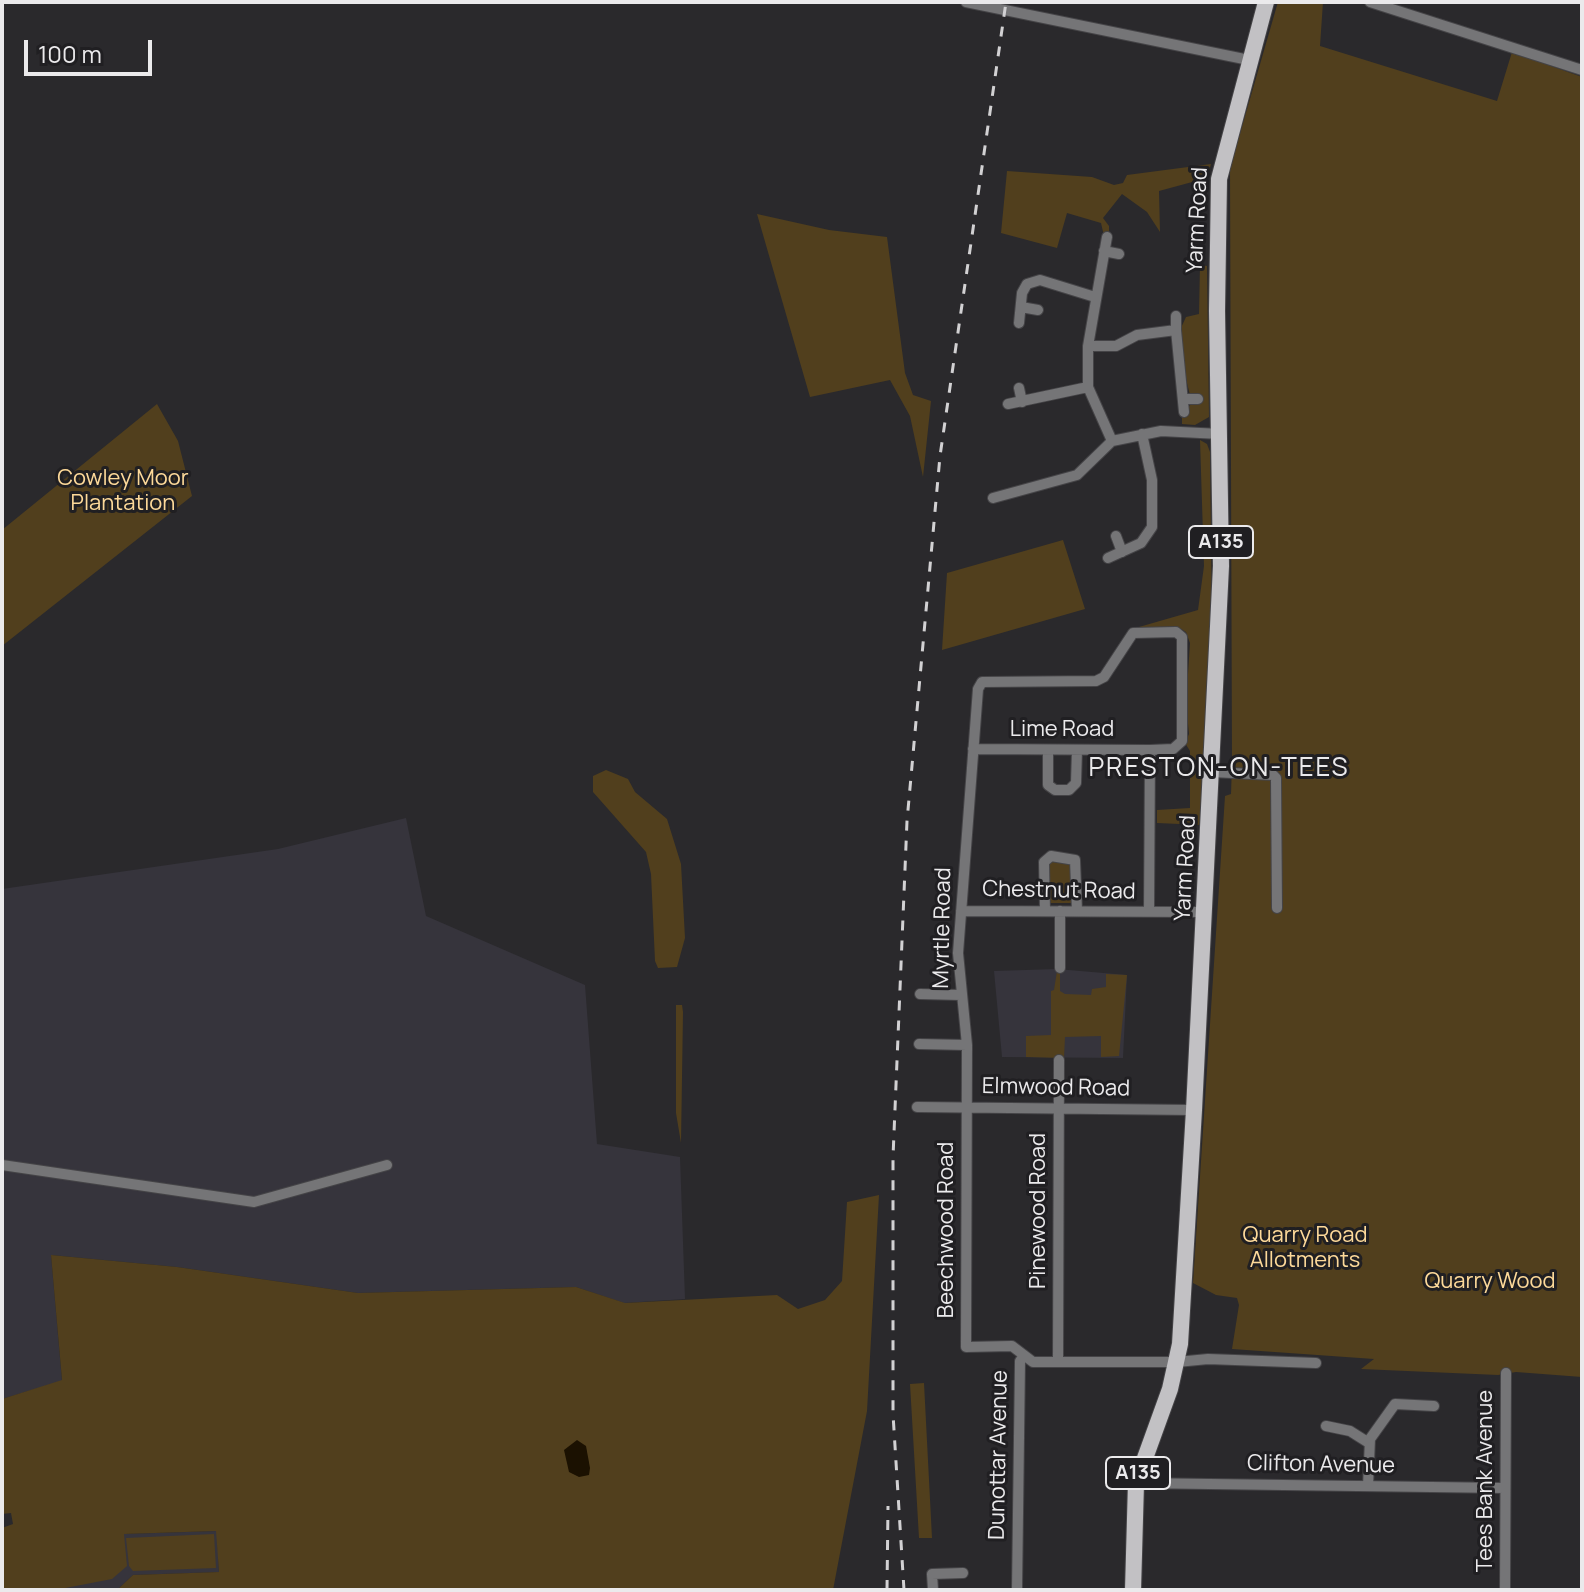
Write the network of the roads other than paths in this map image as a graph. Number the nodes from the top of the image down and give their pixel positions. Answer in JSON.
{"nodes":[{"id":1,"x":966,"y":2,"type":"edge"},
{"id":2,"x":1266,"y":2,"type":"edge"},
{"id":3,"x":1370,"y":2,"type":"edge"},
{"id":4,"x":1249,"y":60,"type":"junction"},
{"id":5,"x":1582,"y":70,"type":"edge"},
{"id":6,"x":1107,"y":237,"type":"dead end"},
{"id":7,"x":1104,"y":251,"type":"junction"},
{"id":8,"x":1119,"y":254,"type":"dead end"},
{"id":9,"x":1095,"y":297,"type":"junction"},
{"id":10,"x":1021,"y":307,"type":"junction"},
{"id":11,"x":1038,"y":310,"type":"dead end"},
{"id":12,"x":1176,"y":316,"type":"dead end"},
{"id":13,"x":1019,"y":323,"type":"dead end"},
{"id":14,"x":1176,"y":330,"type":"junction"},
{"id":15,"x":1088,"y":346,"type":"junction"},
{"id":16,"x":1088,"y":387,"type":"junction"},
{"id":17,"x":1019,"y":388,"type":"dead end"},
{"id":18,"x":1184,"y":399,"type":"junction"},
{"id":19,"x":1198,"y":399,"type":"dead end"},
{"id":20,"x":1022,"y":402,"type":"junction"},
{"id":21,"x":1008,"y":404,"type":"dead end"},
{"id":22,"x":1184,"y":412,"type":"dead end"},
{"id":23,"x":1142,"y":434,"type":"junction"},
{"id":24,"x":1220,"y":434,"type":"junction"},
{"id":25,"x":1112,"y":441,"type":"junction"},
{"id":26,"x":993,"y":498,"type":"dead end"},
{"id":27,"x":1116,"y":536,"type":"dead end"},
{"id":28,"x":1122,"y":552,"type":"junction"},
{"id":29,"x":1108,"y":558,"type":"dead end"},
{"id":30,"x":973,"y":749,"type":"junction"},
{"id":31,"x":1048,"y":750,"type":"junction"},
{"id":32,"x":1077,"y":750,"type":"junction"},
{"id":33,"x":1150,"y":750,"type":"junction"},
{"id":34,"x":1212,"y":772,"type":"junction"},
{"id":35,"x":1277,"y":908,"type":"dead end"},
{"id":36,"x":961,"y":911,"type":"junction"},
{"id":37,"x":1045,"y":911,"type":"junction"},
{"id":38,"x":1060,"y":911,"type":"junction"},
{"id":39,"x":1077,"y":911,"type":"junction"},
{"id":40,"x":1149,"y":912,"type":"junction"},
{"id":41,"x":1205,"y":912,"type":"junction"},
{"id":42,"x":1060,"y":968,"type":"dead end"},
{"id":43,"x":920,"y":994,"type":"dead end"},
{"id":44,"x":961,"y":995,"type":"junction"},
{"id":45,"x":919,"y":1044,"type":"dead end"},
{"id":46,"x":967,"y":1045,"type":"junction"},
{"id":47,"x":1059,"y":1060,"type":"dead end"},
{"id":48,"x":917,"y":1107,"type":"dead end"},
{"id":49,"x":967,"y":1107,"type":"junction"},
{"id":50,"x":1059,"y":1108,"type":"junction"},
{"id":51,"x":1194,"y":1110,"type":"junction"},
{"id":52,"x":2,"y":1165,"type":"edge"},
{"id":53,"x":387,"y":1165,"type":"dead end"},
{"id":54,"x":1024,"y":1356,"type":"junction"},
{"id":55,"x":1058,"y":1361,"type":"junction"},
{"id":56,"x":1177,"y":1362,"type":"junction"},
{"id":57,"x":1316,"y":1363,"type":"dead end"},
{"id":58,"x":1506,"y":1373,"type":"dead end"},
{"id":59,"x":1434,"y":1406,"type":"dead end"},
{"id":60,"x":1326,"y":1426,"type":"dead end"},
{"id":61,"x":1369,"y":1443,"type":"junction"},
{"id":62,"x":1136,"y":1483,"type":"junction"},
{"id":63,"x":1368,"y":1486,"type":"junction"},
{"id":64,"x":1505,"y":1488,"type":"junction"},
{"id":65,"x":963,"y":1573,"type":"dead end"},
{"id":66,"x":933,"y":1590,"type":"edge"},
{"id":67,"x":1017,"y":1590,"type":"edge"},
{"id":68,"x":1133,"y":1590,"type":"edge"},
{"id":69,"x":1505,"y":1590,"type":"edge"}],
"edges":[{"from":1,"to":4,"type":"street"},
{"from":2,"to":4,"type":"main road","name":"Yarm Road","number":"A135"},
{"from":3,"to":5,"type":"street"},
{"from":4,"to":24,"type":"main road","name":"Yarm Road","number":"A135"},
{"from":6,"to":7,"type":"street"},
{"from":7,"to":8,"type":"street"},
{"from":7,"to":9,"type":"street"},
{"from":9,"to":10,"type":"street"},
{"from":9,"to":15,"type":"street"},
{"from":10,"to":11,"type":"street"},
{"from":10,"to":13,"type":"street"},
{"from":12,"to":14,"type":"street"},
{"from":14,"to":15,"type":"street"},
{"from":14,"to":18,"type":"street"},
{"from":15,"to":16,"type":"street"},
{"from":16,"to":20,"type":"street"},
{"from":16,"to":25,"type":"street"},
{"from":17,"to":20,"type":"street"},
{"from":18,"to":19,"type":"street"},
{"from":18,"to":22,"type":"street"},
{"from":20,"to":21,"type":"street"},
{"from":23,"to":24,"type":"street"},
{"from":23,"to":25,"type":"street"},
{"from":23,"to":28,"type":"street"},
{"from":24,"to":34,"type":"main road","name":"Yarm Road","number":"A135"},
{"from":25,"to":26,"type":"street"},
{"from":27,"to":28,"type":"street"},
{"from":28,"to":29,"type":"street"},
{"from":30,"to":31,"type":"street","name":"Lime Road"},
{"from":30,"to":33,"type":"street","name":"Myrtle Road"},
{"from":30,"to":36,"type":"street","name":"Myrtle Road"},
{"from":31,"to":32,"type":"street","name":"Lime Road"},
{"from":31,"to":32,"type":"street"},
{"from":32,"to":33,"type":"street","name":"Lime Road"},
{"from":33,"to":40,"type":"street"},
{"from":34,"to":35,"type":"street"},
{"from":34,"to":41,"type":"main road","name":"Yarm Road","number":"A135"},
{"from":36,"to":37,"type":"street","name":"Chestnut Road"},
{"from":36,"to":44,"type":"street","name":"Myrtle Road"},
{"from":37,"to":38,"type":"street","name":"Chestnut Road"},
{"from":37,"to":39,"type":"street"},
{"from":38,"to":39,"type":"street","name":"Chestnut Road"},
{"from":38,"to":42,"type":"street"},
{"from":39,"to":40,"type":"street","name":"Chestnut Road"},
{"from":40,"to":41,"type":"street","name":"Chestnut Road"},
{"from":41,"to":51,"type":"main road","name":"Yarm Road","number":"A135"},
{"from":43,"to":44,"type":"street"},
{"from":44,"to":46,"type":"street","name":"Myrtle Road"},
{"from":45,"to":46,"type":"street"},
{"from":46,"to":49,"type":"street","name":"Myrtle Road"},
{"from":47,"to":50,"type":"street","name":"Pinewood Road"},
{"from":48,"to":49,"type":"street","name":"Elmwood Road"},
{"from":49,"to":50,"type":"street","name":"Elmwood Road"},
{"from":49,"to":54,"type":"street","name":"Beechwood Road"},
{"from":50,"to":51,"type":"street","name":"Elmwood Road"},
{"from":50,"to":55,"type":"street","name":"Pinewood Road"},
{"from":51,"to":56,"type":"main road","name":"Yarm Road","number":"A135"},
{"from":52,"to":53,"type":"street"},
{"from":54,"to":55,"type":"street"},
{"from":54,"to":67,"type":"street","name":"Dunottar Avenue"},
{"from":55,"to":56,"type":"street"},
{"from":56,"to":57,"type":"street"},
{"from":56,"to":62,"type":"main road","name":"Yarm Road","number":"A135"},
{"from":58,"to":64,"type":"street","name":"Tees Bank Avenue"},
{"from":59,"to":61,"type":"street"},
{"from":60,"to":61,"type":"street"},
{"from":61,"to":63,"type":"street"},
{"from":62,"to":63,"type":"street","name":"Clifton Avenue"},
{"from":62,"to":68,"type":"main road","name":"Yarm Road","number":"A135"},
{"from":63,"to":64,"type":"street","name":"Clifton Avenue"},
{"from":64,"to":69,"type":"street","name":"Tees Bank Avenue"},
{"from":65,"to":66,"type":"street"}]}
